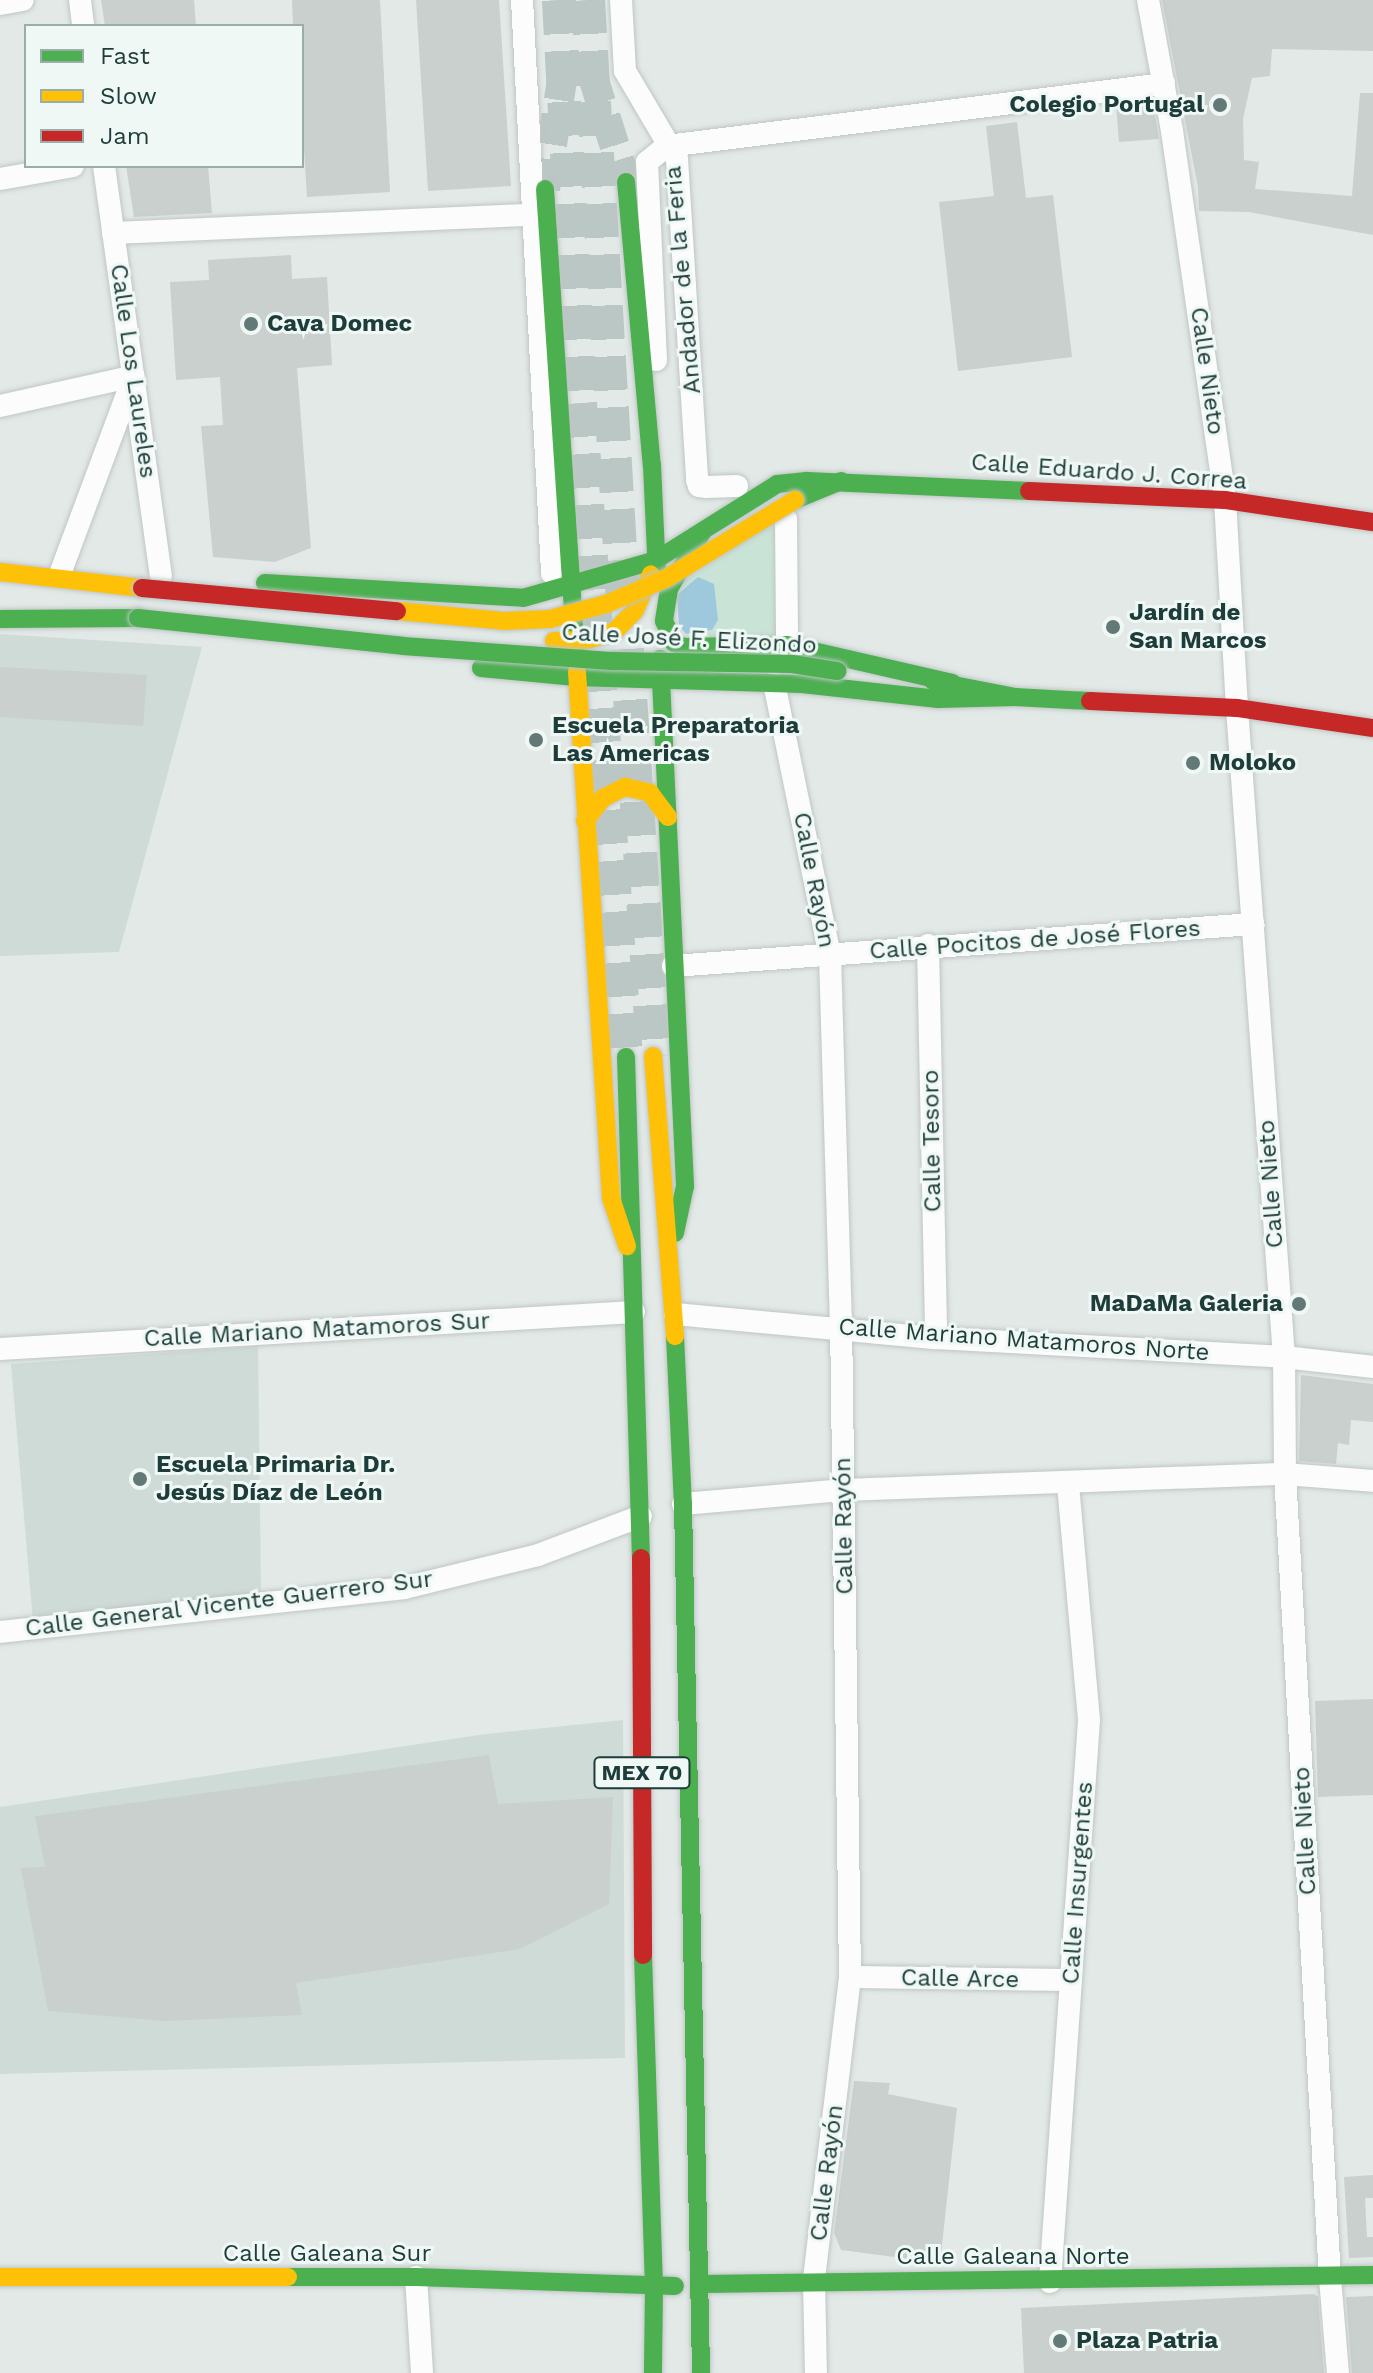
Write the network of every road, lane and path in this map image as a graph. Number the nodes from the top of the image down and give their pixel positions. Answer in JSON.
{"nodes":[{"id":1,"x":23,"y":0,"type":"edge"},
{"id":2,"x":80,"y":0,"type":"edge"},
{"id":3,"x":522,"y":0,"type":"edge"},
{"id":4,"x":621,"y":0,"type":"edge"},
{"id":5,"x":1148,"y":0,"type":"edge"},
{"id":6,"x":0,"y":4,"type":"edge"},
{"id":7,"x":83,"y":24,"type":"edge"},
{"id":8,"x":1164,"y":84,"type":"junction"},
{"id":9,"x":667,"y":146,"type":"junction"},
{"id":10,"x":62,"y":168,"type":"edge"},
{"id":11,"x":104,"y":168,"type":"edge"},
{"id":12,"x":0,"y":179,"type":"edge"},
{"id":13,"x":626,"y":182,"type":"tunnel mouth"},
{"id":14,"x":545,"y":189,"type":"tunnel mouth"},
{"id":15,"x":532,"y":215,"type":"junction"},
{"id":16,"x":113,"y":233,"type":"junction"},
{"id":17,"x":134,"y":376,"type":"junction"},
{"id":18,"x":0,"y":406,"type":"edge"},
{"id":19,"x":652,"y":465,"type":"junction"},
{"id":20,"x":841,"y":481,"type":"junction"},
{"id":21,"x":737,"y":486,"type":"dead end"},
{"id":22,"x":1225,"y":500,"type":"junction"},
{"id":23,"x":790,"y":509,"type":"junction"},
{"id":24,"x":653,"y":513,"type":"junction"},
{"id":25,"x":1373,"y":522,"type":"edge"},
{"id":26,"x":703,"y":531,"type":"junction"},
{"id":27,"x":656,"y":560,"type":"junction"},
{"id":28,"x":61,"y":571,"type":"junction"},
{"id":29,"x":0,"y":572,"type":"edge"},
{"id":30,"x":21,"y":573,"type":"junction"},
{"id":31,"x":152,"y":582,"type":"junction"},
{"id":32,"x":565,"y":586,"type":"junction"},
{"id":33,"x":0,"y":619,"type":"edge"},
{"id":34,"x":22,"y":621,"type":"junction"},
{"id":35,"x":625,"y":625,"type":"junction"},
{"id":36,"x":573,"y":640,"type":"junction"},
{"id":37,"x":787,"y":645,"type":"junction"},
{"id":38,"x":456,"y":665,"type":"junction"},
{"id":39,"x":576,"y":677,"type":"junction"},
{"id":40,"x":661,"y":680,"type":"junction"},
{"id":41,"x":774,"y":683,"type":"junction"},
{"id":42,"x":953,"y":683,"type":"junction"},
{"id":43,"x":1015,"y":697,"type":"junction"},
{"id":44,"x":1237,"y":708,"type":"junction"},
{"id":45,"x":1373,"y":728,"type":"edge"},
{"id":46,"x":668,"y":817,"type":"junction"},
{"id":47,"x":585,"y":821,"type":"junction"},
{"id":48,"x":1253,"y":924,"type":"junction"},
{"id":49,"x":928,"y":945,"type":"junction"},
{"id":50,"x":830,"y":956,"type":"junction"},
{"id":51,"x":673,"y":966,"type":"junction"},
{"id":52,"x":653,"y":1056,"type":"tunnel mouth"},
{"id":53,"x":626,"y":1057,"type":"tunnel mouth"},
{"id":54,"x":671,"y":1252,"type":"junction"},
{"id":55,"x":632,"y":1259,"type":"junction"},
{"id":56,"x":634,"y":1312,"type":"junction"},
{"id":57,"x":675,"y":1314,"type":"junction"},
{"id":58,"x":840,"y":1328,"type":"junction"},
{"id":59,"x":936,"y":1338,"type":"junction"},
{"id":60,"x":0,"y":1349,"type":"edge"},
{"id":61,"x":1284,"y":1357,"type":"junction"},
{"id":62,"x":1373,"y":1367,"type":"edge"},
{"id":63,"x":1285,"y":1474,"type":"junction"},
{"id":64,"x":1373,"y":1481,"type":"edge"},
{"id":65,"x":1068,"y":1483,"type":"junction"},
{"id":66,"x":844,"y":1490,"type":"junction"},
{"id":67,"x":683,"y":1504,"type":"junction"},
{"id":68,"x":641,"y":1516,"type":"junction"},
{"id":69,"x":0,"y":1632,"type":"edge"},
{"id":70,"x":850,"y":1977,"type":"junction"},
{"id":71,"x":1071,"y":1980,"type":"junction"},
{"id":72,"x":1373,"y":2275,"type":"edge"},
{"id":73,"x":0,"y":2277,"type":"edge"},
{"id":74,"x":416,"y":2277,"type":"junction"},
{"id":75,"x":1330,"y":2278,"type":"junction"},
{"id":76,"x":814,"y":2281,"type":"junction"},
{"id":77,"x":1050,"y":2282,"type":"junction"},
{"id":78,"x":701,"y":2284,"type":"junction"},
{"id":79,"x":654,"y":2287,"type":"junction"},
{"id":80,"x":422,"y":2373,"type":"edge"},
{"id":81,"x":653,"y":2373,"type":"edge"},
{"id":82,"x":701,"y":2373,"type":"edge"},
{"id":83,"x":816,"y":2373,"type":"edge"},
{"id":84,"x":1338,"y":2373,"type":"edge"}],
"edges":[{"from":1,"to":6,"type":"street"},
{"from":2,"to":7,"type":"street"},
{"from":3,"to":15,"type":"street"},
{"from":4,"to":9,"type":"street","name":"Andador de la Feria"},
{"from":5,"to":8,"type":"street","name":"Calle Nieto"},
{"from":8,"to":9,"type":"street"},
{"from":8,"to":22,"type":"street","name":"Calle Nieto"},
{"from":9,"to":19,"type":"street"},
{"from":9,"to":21,"type":"street","name":"Andador de la Feria"},
{"from":10,"to":12,"type":"street"},
{"from":11,"to":16,"type":"street","name":"Calle Los Laureles"},
{"from":13,"to":19,"type":"main road","number":"MEX 70"},
{"from":14,"to":32,"type":"main road","number":"MEX 70"},
{"from":15,"to":16,"type":"street"},
{"from":15,"to":32,"type":"street"},
{"from":16,"to":17,"type":"street","name":"Calle Los Laureles"},
{"from":17,"to":18,"type":"street"},
{"from":17,"to":28,"type":"street"},
{"from":17,"to":31,"type":"street","name":"Calle Los Laureles"},
{"from":19,"to":24,"type":"main road","number":"MEX 70"},
{"from":20,"to":22,"type":"main road","name":"Calle Eduardo J. Correa"},
{"from":20,"to":23,"type":"main road","name":"Calle José F. Elizondo"},
{"from":20,"to":26,"type":"main road","name":"Calle Eduardo J. Correa"},
{"from":22,"to":25,"type":"main road","name":"Calle Eduardo J. Correa"},
{"from":22,"to":44,"type":"street","name":"Calle Nieto"},
{"from":23,"to":31,"type":"main road","name":"Calle José F. Elizondo","bridge":true},
{"from":23,"to":37,"type":"street"},
{"from":24,"to":26,"type":"main road"},
{"from":24,"to":27,"type":"main road","number":"MEX 70"},
{"from":26,"to":27,"type":"main road","name":"Calle Eduardo J. Correa"},
{"from":26,"to":37,"type":"main road"},
{"from":27,"to":32,"type":"main road","name":"Calle Eduardo J. Correa"},
{"from":27,"to":35,"type":"main road"},
{"from":27,"to":40,"type":"main road","number":"MEX 70"},
{"from":28,"to":30,"type":"main road"},
{"from":28,"to":31,"type":"main road"},
{"from":29,"to":30,"type":"main road","name":"Calle José F. Elizondo"},
{"from":30,"to":31,"type":"main road","name":"Calle José F. Elizondo"},
{"from":31,"to":32,"type":"main road","name":"Calle Eduardo J. Correa"},
{"from":32,"to":35,"type":"main road"},
{"from":32,"to":36,"type":"main road","number":"MEX 70"},
{"from":33,"to":34,"type":"main road","name":"Calle José F. Elizondo"},
{"from":34,"to":38,"type":"main road"},
{"from":34,"to":42,"type":"main road","name":"Calle José F. Elizondo","bridge":true},
{"from":35,"to":36,"type":"main road"},
{"from":35,"to":40,"type":"main road"},
{"from":36,"to":38,"type":"main road"},
{"from":36,"to":39,"type":"main road","number":"MEX 70"},
{"from":37,"to":42,"type":"main road"},
{"from":38,"to":39,"type":"main road"},
{"from":39,"to":40,"type":"main road"},
{"from":39,"to":47,"type":"main road","number":"MEX 70"},
{"from":40,"to":41,"type":"main road"},
{"from":40,"to":46,"type":"main road","number":"MEX 70"},
{"from":41,"to":43,"type":"main road"},
{"from":41,"to":50,"type":"street","name":"Calle Rayón"},
{"from":42,"to":43,"type":"main road","name":"Calle José F. Elizondo"},
{"from":43,"to":44,"type":"main road","name":"Calle José F. Elizondo"},
{"from":44,"to":45,"type":"main road","name":"Calle José F. Elizondo"},
{"from":44,"to":48,"type":"street","name":"Calle Nieto"},
{"from":46,"to":47,"type":"main road"},
{"from":46,"to":51,"type":"main road","number":"MEX 70"},
{"from":47,"to":55,"type":"main road","number":"MEX 70"},
{"from":48,"to":49,"type":"street","name":"Calle Pocitos de José Flores"},
{"from":48,"to":61,"type":"street","name":"Calle Nieto"},
{"from":49,"to":50,"type":"street","name":"Calle Pocitos de José Flores"},
{"from":49,"to":59,"type":"street","name":"Calle Tesoro"},
{"from":50,"to":51,"type":"street","name":"Calle Pocitos de José Flores"},
{"from":50,"to":58,"type":"street","name":"Calle Rayón"},
{"from":51,"to":54,"type":"main road","number":"MEX 70"},
{"from":52,"to":54,"type":"main road","number":"MEX 70"},
{"from":53,"to":55,"type":"main road","number":"MEX 70"},
{"from":54,"to":57,"type":"main road","number":"MEX 70"},
{"from":55,"to":56,"type":"main road","number":"MEX 70"},
{"from":56,"to":60,"type":"street","name":"Calle Mariano Matamoros Sur"},
{"from":56,"to":68,"type":"main road","number":"MEX 70"},
{"from":57,"to":58,"type":"street","name":"Calle Mariano Matamoros Norte"},
{"from":57,"to":67,"type":"main road","number":"MEX 70"},
{"from":58,"to":59,"type":"street","name":"Calle Mariano Matamoros Norte"},
{"from":58,"to":66,"type":"street","name":"Calle Rayón"},
{"from":59,"to":61,"type":"street","name":"Calle Mariano Matamoros Norte"},
{"from":61,"to":62,"type":"street","name":"Calle Mariano Matamoros Norte"},
{"from":61,"to":63,"type":"street","name":"Calle Nieto"},
{"from":63,"to":64,"type":"street"},
{"from":63,"to":65,"type":"street"},
{"from":63,"to":75,"type":"street","name":"Calle Nieto"},
{"from":65,"to":66,"type":"street"},
{"from":65,"to":71,"type":"street","name":"Calle Insurgentes"},
{"from":66,"to":67,"type":"street"},
{"from":66,"to":70,"type":"street","name":"Calle Rayón"},
{"from":67,"to":78,"type":"main road","number":"MEX 70"},
{"from":68,"to":69,"type":"street","name":"Calle General Vicente Guerrero Sur"},
{"from":68,"to":79,"type":"main road","number":"MEX 70"},
{"from":70,"to":71,"type":"street","name":"Calle Arce"},
{"from":70,"to":76,"type":"street","name":"Calle Rayón"},
{"from":71,"to":77,"type":"street","name":"Calle Insurgentes"},
{"from":72,"to":75,"type":"main road","name":"Calle Galeana Norte"},
{"from":73,"to":74,"type":"main road","name":"Calle Galeana Sur"},
{"from":74,"to":79,"type":"main road","name":"Calle Galeana Sur"},
{"from":74,"to":80,"type":"street"},
{"from":75,"to":77,"type":"main road","name":"Calle Galeana Norte"},
{"from":75,"to":84,"type":"street","name":"Calle Nieto"},
{"from":76,"to":77,"type":"main road","name":"Calle Galeana Norte"},
{"from":76,"to":78,"type":"main road","name":"Calle Galeana Norte"},
{"from":76,"to":83,"type":"street","name":"Calle Rayón"},
{"from":78,"to":79,"type":"main road","name":"Calle Galeana Norte"},
{"from":78,"to":82,"type":"main road","number":"MEX 70"},
{"from":79,"to":81,"type":"main road","number":"MEX 70"}]}
